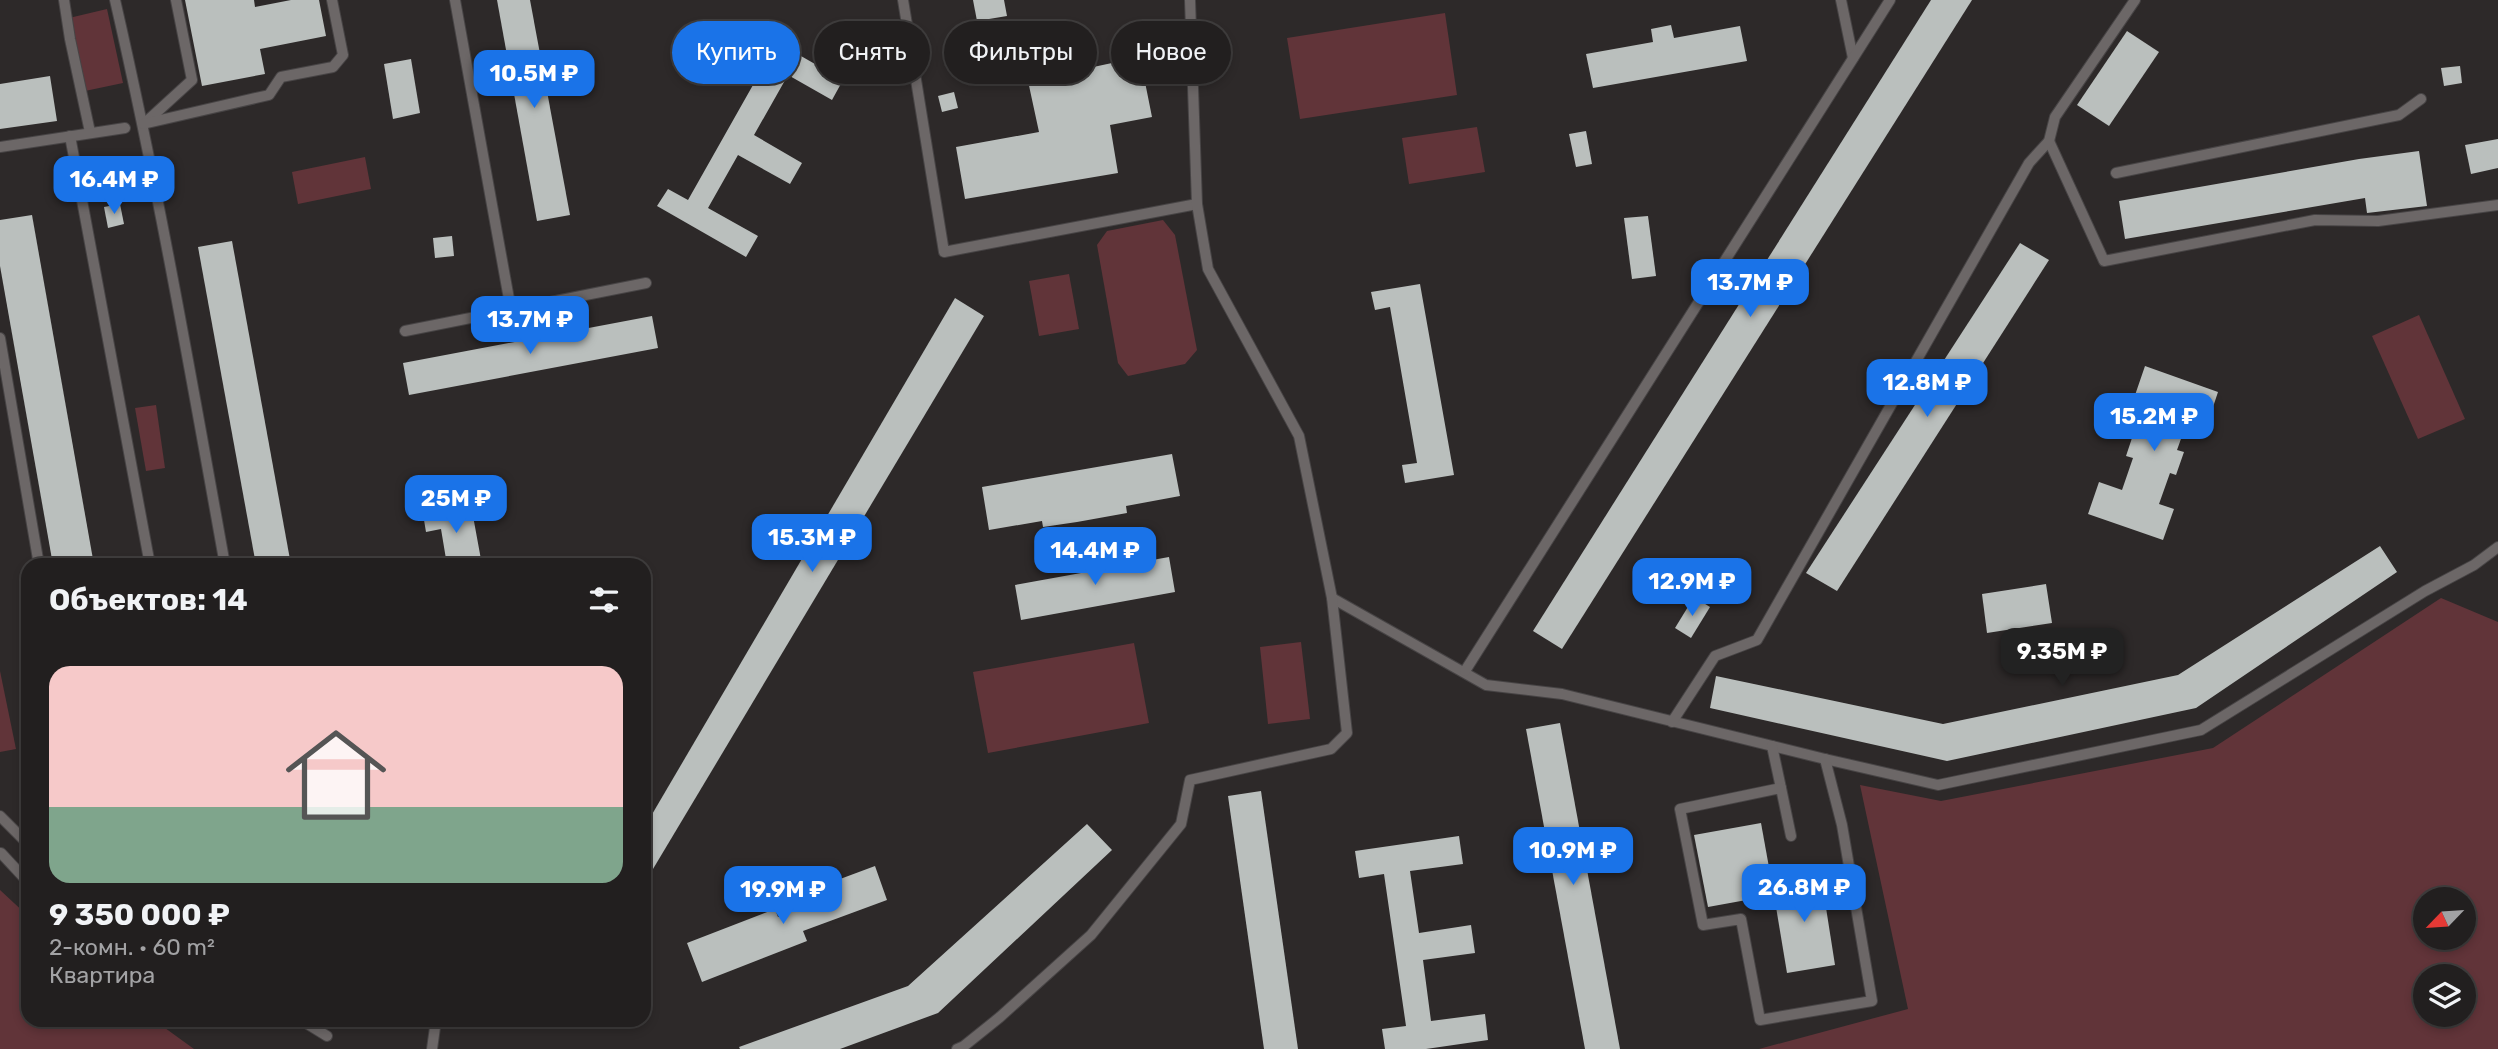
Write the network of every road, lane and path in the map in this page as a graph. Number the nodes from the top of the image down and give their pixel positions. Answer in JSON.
{"nodes":[{"id":1,"x":64,"y":0,"type":"edge"},
{"id":2,"x":115,"y":0,"type":"edge"},
{"id":3,"x":176,"y":0,"type":"edge"},
{"id":4,"x":332,"y":0,"type":"edge"},
{"id":5,"x":455,"y":0,"type":"edge"},
{"id":6,"x":904,"y":0,"type":"edge"},
{"id":7,"x":1190,"y":0,"type":"edge"},
{"id":8,"x":1841,"y":0,"type":"edge"},
{"id":9,"x":1890,"y":0,"type":"edge"},
{"id":10,"x":2135,"y":0,"type":"edge"},
{"id":11,"x":1853,"y":58,"type":"junction"},
{"id":12,"x":2421,"y":99,"type":"dead end"},
{"id":13,"x":144,"y":124,"type":"junction"},
{"id":14,"x":125,"y":128,"type":"dead end"},
{"id":15,"x":90,"y":132,"type":"junction"},
{"id":16,"x":70,"y":136,"type":"junction"},
{"id":17,"x":2049,"y":141,"type":"junction"},
{"id":18,"x":0,"y":147,"type":"edge"},
{"id":19,"x":2116,"y":173,"type":"dead end"},
{"id":20,"x":1197,"y":204,"type":"junction"},
{"id":21,"x":2498,"y":205,"type":"edge"},
{"id":22,"x":646,"y":283,"type":"dead end"},
{"id":23,"x":511,"y":310,"type":"junction"},
{"id":24,"x":405,"y":331,"type":"dead end"},
{"id":25,"x":0,"y":338,"type":"edge"},
{"id":26,"x":2498,"y":547,"type":"edge"},
{"id":27,"x":38,"y":558,"type":"edge"},
{"id":28,"x":149,"y":558,"type":"edge"},
{"id":29,"x":224,"y":558,"type":"edge"},
{"id":30,"x":1332,"y":598,"type":"junction"},
{"id":31,"x":1465,"y":671,"type":"junction"},
{"id":32,"x":1672,"y":722,"type":"junction"},
{"id":33,"x":1772,"y":746,"type":"junction"},
{"id":34,"x":1825,"y":759,"type":"junction"},
{"id":35,"x":1781,"y":788,"type":"junction"},
{"id":36,"x":0,"y":816,"type":"edge"},
{"id":37,"x":1791,"y":836,"type":"dead end"},
{"id":38,"x":21,"y":837,"type":"edge"},
{"id":39,"x":1,"y":853,"type":"edge"},
{"id":40,"x":21,"y":874,"type":"edge"},
{"id":41,"x":312,"y":1027,"type":"edge"},
{"id":42,"x":435,"y":1027,"type":"edge"},
{"id":43,"x":327,"y":1036,"type":"dead end"},
{"id":44,"x":432,"y":1049,"type":"edge"},
{"id":45,"x":957,"y":1049,"type":"edge"}],
"edges":[{"from":1,"to":15,"type":"lane"},
{"from":2,"to":13,"type":"lane"},
{"from":3,"to":13,"type":"lane"},
{"from":4,"to":13,"type":"lane"},
{"from":5,"to":23,"type":"lane"},
{"from":6,"to":20,"type":"lane"},
{"from":7,"to":20,"type":"lane"},
{"from":8,"to":11,"type":"lane"},
{"from":9,"to":11,"type":"lane"},
{"from":10,"to":17,"type":"lane"},
{"from":11,"to":31,"type":"lane"},
{"from":12,"to":19,"type":"lane"},
{"from":13,"to":29,"type":"lane"},
{"from":14,"to":15,"type":"lane"},
{"from":15,"to":16,"type":"lane"},
{"from":16,"to":18,"type":"lane"},
{"from":16,"to":28,"type":"lane"},
{"from":17,"to":21,"type":"lane"},
{"from":17,"to":32,"type":"lane"},
{"from":20,"to":30,"type":"lane"},
{"from":22,"to":23,"type":"lane"},
{"from":23,"to":24,"type":"lane"},
{"from":25,"to":27,"type":"lane"},
{"from":26,"to":34,"type":"lane"},
{"from":30,"to":31,"type":"lane"},
{"from":30,"to":45,"type":"lane"},
{"from":31,"to":32,"type":"lane"},
{"from":32,"to":33,"type":"lane"},
{"from":33,"to":34,"type":"lane"},
{"from":33,"to":35,"type":"lane"},
{"from":34,"to":35,"type":"lane"},
{"from":35,"to":37,"type":"lane"},
{"from":36,"to":38,"type":"lane"},
{"from":39,"to":40,"type":"lane"},
{"from":41,"to":43,"type":"lane"},
{"from":42,"to":44,"type":"lane"}]}
